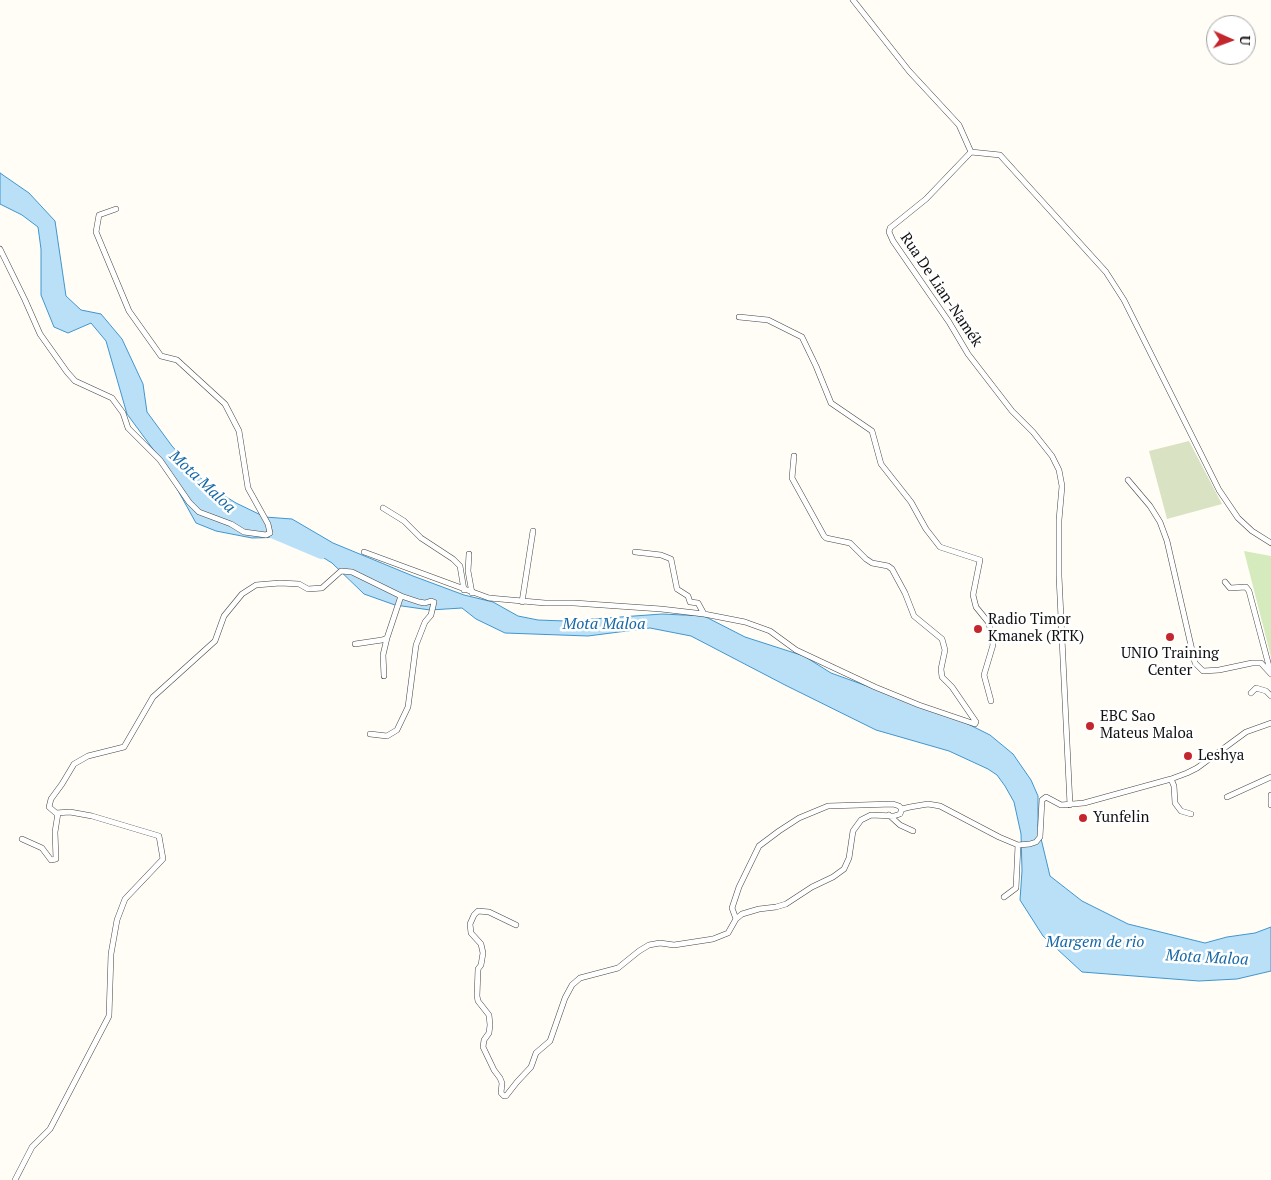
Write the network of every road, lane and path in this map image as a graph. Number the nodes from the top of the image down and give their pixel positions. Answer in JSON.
{"nodes":[{"id":1,"x":853,"y":0,"type":"edge"},
{"id":2,"x":971,"y":152,"type":"junction"},
{"id":3,"x":116,"y":209,"type":"dead end"},
{"id":4,"x":0,"y":249,"type":"edge"},
{"id":5,"x":739,"y":318,"type":"dead end"},
{"id":6,"x":794,"y":456,"type":"dead end"},
{"id":7,"x":1128,"y":480,"type":"dead end"},
{"id":8,"x":383,"y":508,"type":"dead end"},
{"id":9,"x":533,"y":531,"type":"dead end"},
{"id":10,"x":1271,"y":543,"type":"edge"},
{"id":11,"x":364,"y":552,"type":"dead end"},
{"id":12,"x":635,"y":552,"type":"dead end"},
{"id":13,"x":469,"y":554,"type":"dead end"},
{"id":14,"x":1225,"y":582,"type":"dead end"},
{"id":15,"x":464,"y":590,"type":"junction"},
{"id":16,"x":472,"y":593,"type":"junction"},
{"id":17,"x":401,"y":596,"type":"junction"},
{"id":18,"x":522,"y":602,"type":"junction"},
{"id":19,"x":704,"y":614,"type":"junction"},
{"id":20,"x":386,"y":638,"type":"junction"},
{"id":21,"x":354,"y":644,"type":"dead end"},
{"id":22,"x":1271,"y":674,"type":"edge"},
{"id":23,"x":384,"y":676,"type":"dead end"},
{"id":24,"x":1251,"y":693,"type":"dead end"},
{"id":25,"x":1271,"y":696,"type":"edge"},
{"id":26,"x":991,"y":701,"type":"dead end"},
{"id":27,"x":1271,"y":723,"type":"edge"},
{"id":28,"x":370,"y":734,"type":"dead end"},
{"id":29,"x":1271,"y":777,"type":"edge"},
{"id":30,"x":1171,"y":779,"type":"junction"},
{"id":31,"x":1271,"y":795,"type":"edge"},
{"id":32,"x":1227,"y":797,"type":"dead end"},
{"id":33,"x":1070,"y":805,"type":"junction"},
{"id":34,"x":1271,"y":805,"type":"edge"},
{"id":35,"x":902,"y":809,"type":"junction"},
{"id":36,"x":58,"y":813,"type":"junction"},
{"id":37,"x":889,"y":814,"type":"junction"},
{"id":38,"x":1190,"y":814,"type":"dead end"},
{"id":39,"x":913,"y":831,"type":"dead end"},
{"id":40,"x":22,"y":839,"type":"dead end"},
{"id":41,"x":1018,"y":845,"type":"junction"},
{"id":42,"x":1004,"y":897,"type":"dead end"},
{"id":43,"x":736,"y":919,"type":"junction"},
{"id":44,"x":516,"y":925,"type":"dead end"},
{"id":45,"x":14,"y":1180,"type":"edge"}],
"edges":[{"from":1,"to":2,"type":"street"},
{"from":2,"to":10,"type":"street"},
{"from":2,"to":33,"type":"street","name":"Rua De Lian-Namék"},
{"from":3,"to":4,"type":"street"},
{"from":5,"to":26,"type":"street"},
{"from":6,"to":19,"type":"street"},
{"from":7,"to":22,"type":"street"},
{"from":8,"to":15,"type":"street"},
{"from":9,"to":18,"type":"street"},
{"from":11,"to":15,"type":"street"},
{"from":12,"to":19,"type":"street"},
{"from":13,"to":16,"type":"street"},
{"from":14,"to":22,"type":"street"},
{"from":15,"to":16,"type":"street"},
{"from":16,"to":18,"type":"street"},
{"from":17,"to":20,"type":"street"},
{"from":17,"to":28,"type":"street"},
{"from":17,"to":36,"type":"street"},
{"from":18,"to":19,"type":"street"},
{"from":20,"to":21,"type":"street"},
{"from":20,"to":23,"type":"street"},
{"from":24,"to":25,"type":"street"},
{"from":27,"to":30,"type":"street"},
{"from":29,"to":32,"type":"street"},
{"from":30,"to":33,"type":"street"},
{"from":30,"to":38,"type":"street"},
{"from":31,"to":34,"type":"street"},
{"from":33,"to":41,"type":"street"},
{"from":35,"to":37,"type":"street"},
{"from":35,"to":41,"type":"street"},
{"from":35,"to":43,"type":"street"},
{"from":36,"to":40,"type":"street"},
{"from":36,"to":45,"type":"street"},
{"from":37,"to":39,"type":"street"},
{"from":37,"to":43,"type":"street"},
{"from":41,"to":42,"type":"street"},
{"from":43,"to":44,"type":"street"}]}
